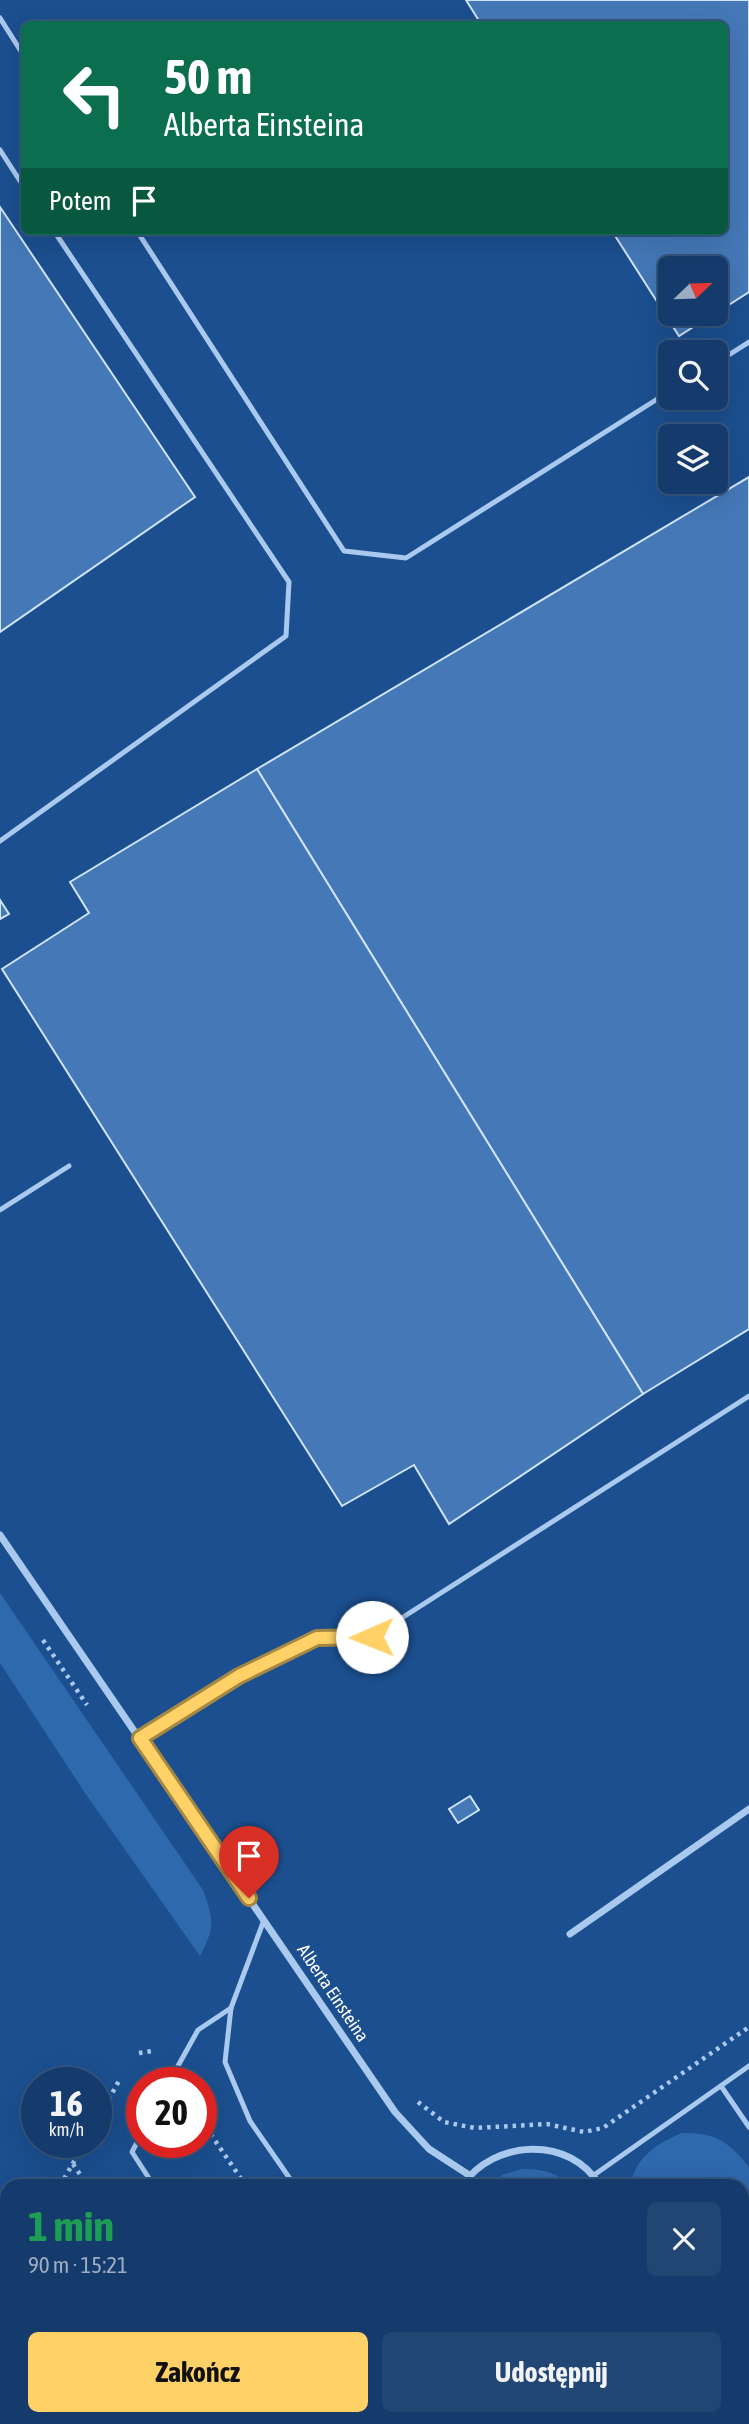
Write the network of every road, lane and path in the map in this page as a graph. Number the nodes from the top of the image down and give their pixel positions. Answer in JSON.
{"nodes":[{"id":1,"x":0,"y":18,"type":"edge"},
{"id":2,"x":21,"y":51,"type":"edge"},
{"id":3,"x":0,"y":150,"type":"edge"},
{"id":4,"x":21,"y":182,"type":"edge"},
{"id":5,"x":57,"y":235,"type":"edge"},
{"id":6,"x":140,"y":235,"type":"edge"},
{"id":7,"x":749,"y":342,"type":"edge"},
{"id":8,"x":728,"y":355,"type":"edge"},
{"id":9,"x":658,"y":399,"type":"edge"},
{"id":10,"x":0,"y":841,"type":"edge"},
{"id":11,"x":69,"y":1166,"type":"dead end"},
{"id":12,"x":0,"y":1210,"type":"edge"},
{"id":13,"x":749,"y":1396,"type":"edge"},
{"id":14,"x":0,"y":1535,"type":"edge"},
{"id":15,"x":140,"y":1738,"type":"junction"},
{"id":16,"x":749,"y":1810,"type":"edge"},
{"id":17,"x":264,"y":1920,"type":"junction"},
{"id":18,"x":570,"y":1934,"type":"dead end"},
{"id":19,"x":230,"y":2008,"type":"junction"},
{"id":20,"x":749,"y":2027,"type":"edge"},
{"id":21,"x":153,"y":2051,"type":"dead end"},
{"id":22,"x":139,"y":2053,"type":"dead end"},
{"id":23,"x":749,"y":2066,"type":"edge"},
{"id":24,"x":177,"y":2067,"type":"edge"},
{"id":25,"x":120,"y":2079,"type":"dead end"},
{"id":26,"x":721,"y":2086,"type":"junction"},
{"id":27,"x":112,"y":2093,"type":"edge"},
{"id":28,"x":415,"y":2100,"type":"dead end"},
{"id":29,"x":749,"y":2127,"type":"edge"},
{"id":30,"x":217,"y":2143,"type":"edge"},
{"id":31,"x":76,"y":2158,"type":"edge"},
{"id":32,"x":136,"y":2158,"type":"edge"},
{"id":33,"x":73,"y":2164,"type":"junction"},
{"id":34,"x":469,"y":2175,"type":"junction"},
{"id":35,"x":594,"y":2175,"type":"junction"},
{"id":36,"x":64,"y":2179,"type":"edge"},
{"id":37,"x":83,"y":2179,"type":"edge"},
{"id":38,"x":149,"y":2179,"type":"edge"},
{"id":39,"x":241,"y":2179,"type":"edge"},
{"id":40,"x":290,"y":2179,"type":"edge"},
{"id":41,"x":466,"y":2179,"type":"edge"},
{"id":42,"x":596,"y":2179,"type":"edge"}],
"edges":[{"from":1,"to":2,"type":"lane"},
{"from":3,"to":4,"type":"lane"},
{"from":5,"to":10,"type":"lane"},
{"from":6,"to":9,"type":"lane"},
{"from":7,"to":8,"type":"lane"},
{"from":11,"to":12,"type":"lane"},
{"from":13,"to":15,"type":"lane"},
{"from":14,"to":15,"type":"street","name":"Alberta Einsteina"},
{"from":15,"to":17,"type":"street","name":"Alberta Einsteina"},
{"from":16,"to":18,"type":"street"},
{"from":17,"to":19,"type":"lane"},
{"from":17,"to":34,"type":"street","name":"Alberta Einsteina"},
{"from":19,"to":24,"type":"lane"},
{"from":19,"to":40,"type":"lane"},
{"from":20,"to":28,"type":"path"},
{"from":21,"to":22,"type":"path"},
{"from":23,"to":26,"type":"lane"},
{"from":25,"to":27,"type":"path"},
{"from":26,"to":29,"type":"lane"},
{"from":26,"to":35,"type":"lane"},
{"from":30,"to":39,"type":"path"},
{"from":31,"to":33,"type":"path"},
{"from":32,"to":38,"type":"lane"},
{"from":33,"to":36,"type":"path"},
{"from":33,"to":37,"type":"path"},
{"from":34,"to":35,"type":"street"},
{"from":34,"to":41,"type":"street"},
{"from":35,"to":42,"type":"street"}]}
